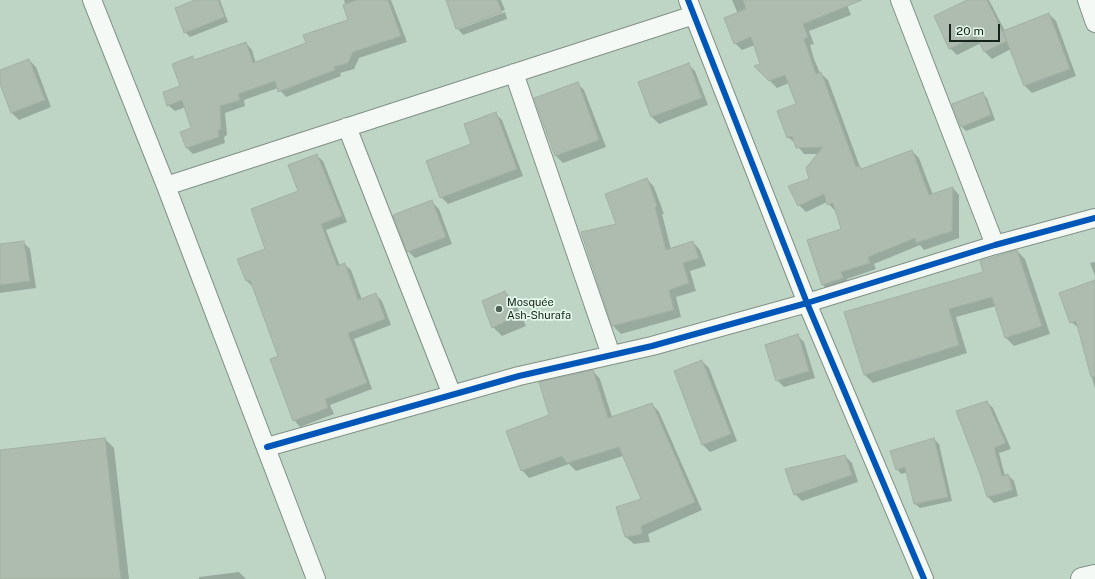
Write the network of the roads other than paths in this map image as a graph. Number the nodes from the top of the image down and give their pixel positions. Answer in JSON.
{"nodes":[{"id":1,"x":92,"y":0,"type":"edge"},
{"id":2,"x":900,"y":0,"type":"edge"},
{"id":3,"x":1087,"y":0,"type":"edge"},
{"id":4,"x":691,"y":7,"type":"edge"},
{"id":5,"x":1095,"y":23,"type":"edge"},
{"id":6,"x":514,"y":73,"type":"junction"},
{"id":7,"x":347,"y":127,"type":"junction"},
{"id":8,"x":166,"y":186,"type":"junction"},
{"id":9,"x":1095,"y":218,"type":"edge"},
{"id":10,"x":995,"y":244,"type":"junction"},
{"id":11,"x":806,"y":303,"type":"junction"},
{"id":12,"x":611,"y":355,"type":"junction"},
{"id":13,"x":452,"y":396,"type":"junction"},
{"id":14,"x":267,"y":448,"type":"junction"},
{"id":15,"x":1095,"y":576,"type":"edge"},
{"id":16,"x":316,"y":579,"type":"edge"},
{"id":17,"x":924,"y":579,"type":"edge"},
{"id":18,"x":1082,"y":579,"type":"edge"}],
"edges":[{"from":1,"to":8,"type":"street"},
{"from":2,"to":10,"type":"street"},
{"from":3,"to":5,"type":"street"},
{"from":4,"to":6,"type":"street"},
{"from":4,"to":11,"type":"street"},
{"from":6,"to":7,"type":"street"},
{"from":6,"to":12,"type":"street"},
{"from":7,"to":8,"type":"street"},
{"from":7,"to":13,"type":"street"},
{"from":8,"to":14,"type":"street"},
{"from":9,"to":10,"type":"street"},
{"from":10,"to":11,"type":"street"},
{"from":11,"to":12,"type":"street"},
{"from":11,"to":17,"type":"street"},
{"from":12,"to":13,"type":"street"},
{"from":13,"to":14,"type":"street"},
{"from":14,"to":16,"type":"street"},
{"from":15,"to":18,"type":"highway"}]}
